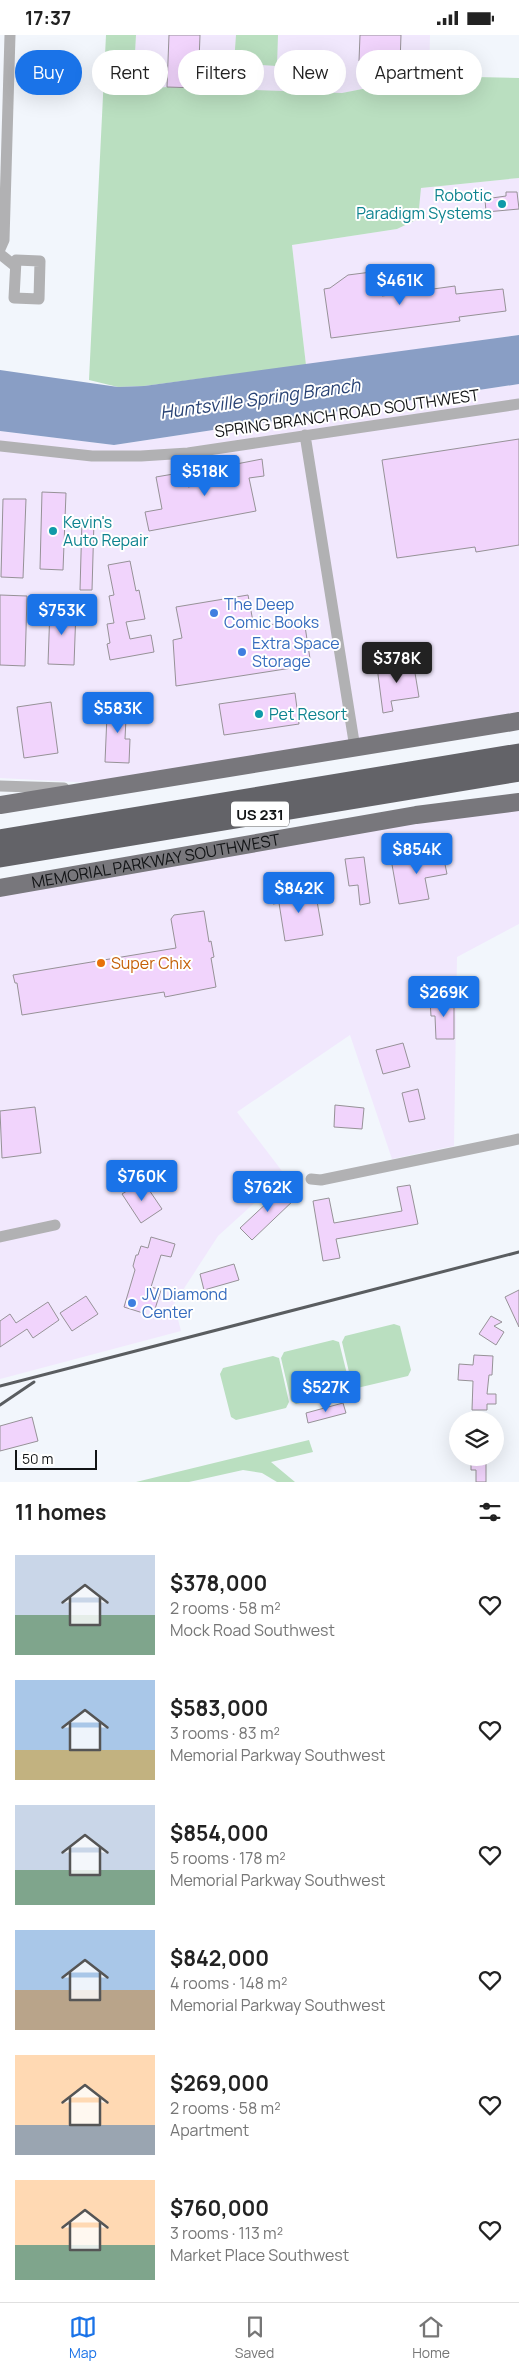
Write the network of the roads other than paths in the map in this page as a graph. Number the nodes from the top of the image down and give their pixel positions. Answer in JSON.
{"nodes":[{"id":1,"x":10,"y":35,"type":"edge"},
{"id":2,"x":3,"y":138,"type":"edge"},
{"id":3,"x":0,"y":249,"type":"edge"},
{"id":4,"x":0,"y":254,"type":"edge"},
{"id":5,"x":15,"y":267,"type":"dead end"},
{"id":6,"x":519,"y":403,"type":"edge"},
{"id":7,"x":305,"y":435,"type":"junction"},
{"id":8,"x":0,"y":446,"type":"edge"},
{"id":9,"x":519,"y":721,"type":"edge"},
{"id":10,"x":355,"y":748,"type":"junction"},
{"id":11,"x":519,"y":754,"type":"edge"},
{"id":12,"x":519,"y":771,"type":"edge"},
{"id":13,"x":0,"y":786,"type":"edge"},
{"id":14,"x":94,"y":789,"type":"junction"},
{"id":15,"x":517,"y":803,"type":"edge"},
{"id":16,"x":0,"y":805,"type":"edge"},
{"id":17,"x":0,"y":840,"type":"edge"},
{"id":18,"x":0,"y":857,"type":"edge"},
{"id":19,"x":0,"y":888,"type":"edge"},
{"id":20,"x":519,"y":1139,"type":"edge"},
{"id":21,"x":311,"y":1179,"type":"dead end"},
{"id":22,"x":55,"y":1225,"type":"dead end"},
{"id":23,"x":0,"y":1237,"type":"edge"}],
"edges":[{"from":1,"to":2,"type":"street"},
{"from":2,"to":3,"type":"street"},
{"from":4,"to":5,"type":"street"},
{"from":6,"to":7,"type":"street","name":"SPRING BRANCH ROAD SOUTHWEST"},
{"from":7,"to":8,"type":"street","name":"SPRING BRANCH ROAD SOUTHWEST"},
{"from":7,"to":10,"type":"street"},
{"from":9,"to":10,"type":"main road"},
{"from":10,"to":14,"type":"main road"},
{"from":11,"to":17,"type":"highway","number":"US 231"},
{"from":12,"to":18,"type":"highway","name":"MEMORIAL PARKWAY SOUTHWEST","number":"US 231"},
{"from":13,"to":14,"type":"street"},
{"from":14,"to":16,"type":"main road"},
{"from":15,"to":19,"type":"main road","name":"MEMORIAL PARKWAY SOUTHWEST"},
{"from":20,"to":21,"type":"street"},
{"from":22,"to":23,"type":"street"}]}
